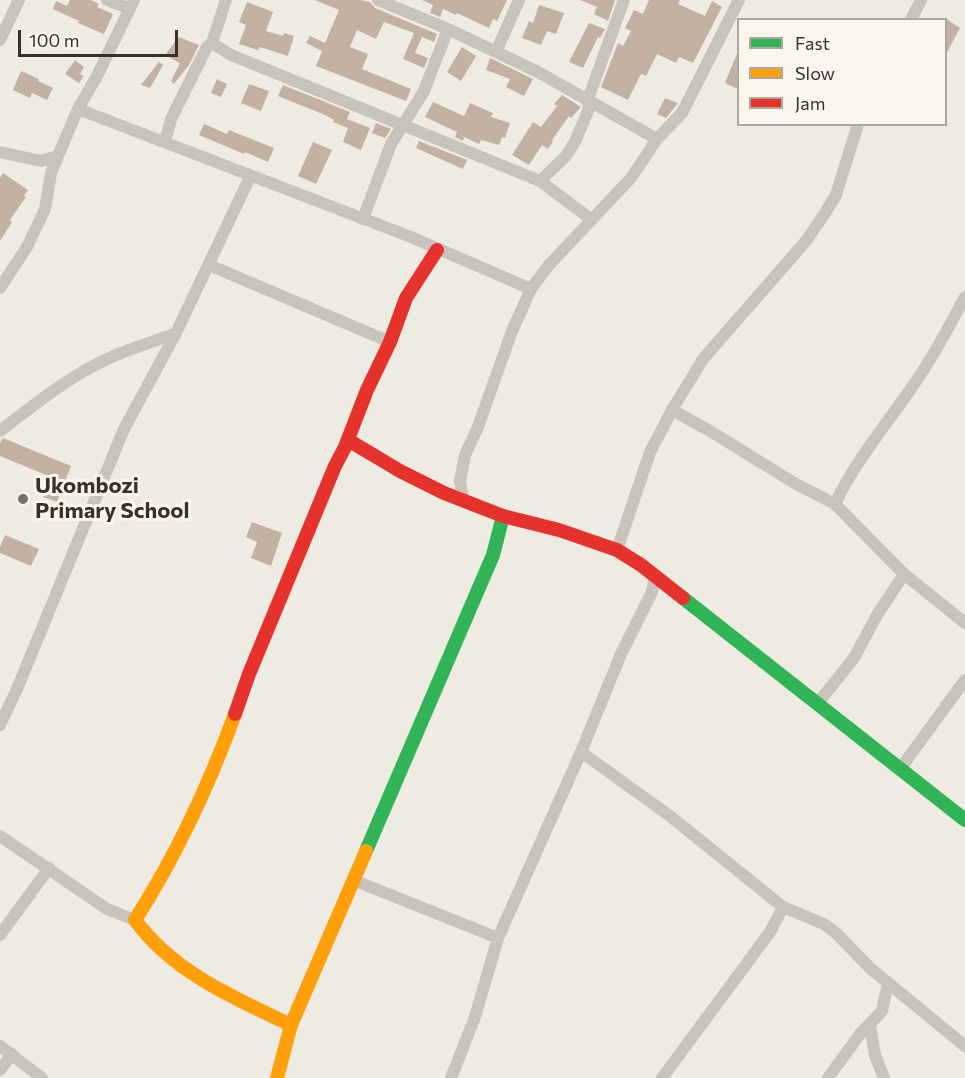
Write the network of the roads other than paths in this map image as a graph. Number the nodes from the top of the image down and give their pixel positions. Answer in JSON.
{"nodes":[{"id":1,"x":19,"y":0,"type":"edge"},
{"id":2,"x":108,"y":0,"type":"edge"},
{"id":3,"x":226,"y":0,"type":"edge"},
{"id":4,"x":378,"y":0,"type":"edge"},
{"id":5,"x":413,"y":0,"type":"edge"},
{"id":6,"x":519,"y":0,"type":"edge"},
{"id":7,"x":624,"y":0,"type":"edge"},
{"id":8,"x":740,"y":0,"type":"edge"},
{"id":9,"x":921,"y":0,"type":"edge"},
{"id":10,"x":132,"y":4,"type":"edge"},
{"id":11,"x":408,"y":13,"type":"junction"},
{"id":12,"x":911,"y":18,"type":"edge"},
{"id":13,"x":448,"y":29,"type":"junction"},
{"id":14,"x":0,"y":40,"type":"edge"},
{"id":15,"x":212,"y":43,"type":"junction"},
{"id":16,"x":495,"y":52,"type":"junction"},
{"id":17,"x":588,"y":99,"type":"junction"},
{"id":18,"x":78,"y":109,"type":"junction"},
{"id":19,"x":404,"y":126,"type":"junction"},
{"id":20,"x":857,"y":126,"type":"edge"},
{"id":21,"x":657,"y":139,"type":"junction"},
{"id":22,"x":165,"y":141,"type":"junction"},
{"id":23,"x":0,"y":152,"type":"edge"},
{"id":24,"x":58,"y":156,"type":"junction"},
{"id":25,"x":250,"y":177,"type":"junction"},
{"id":26,"x":540,"y":181,"type":"junction"},
{"id":27,"x":363,"y":219,"type":"junction"},
{"id":28,"x":592,"y":220,"type":"junction"},
{"id":29,"x":437,"y":250,"type":"junction"},
{"id":30,"x":209,"y":265,"type":"junction"},
{"id":31,"x":0,"y":288,"type":"edge"},
{"id":32,"x":531,"y":289,"type":"junction"},
{"id":33,"x":965,"y":297,"type":"edge"},
{"id":34,"x":176,"y":333,"type":"junction"},
{"id":35,"x":390,"y":342,"type":"junction"},
{"id":36,"x":672,"y":410,"type":"junction"},
{"id":37,"x":0,"y":431,"type":"edge"},
{"id":38,"x":348,"y":440,"type":"junction"},
{"id":39,"x":463,"y":499,"type":"junction"},
{"id":40,"x":835,"y":504,"type":"junction"},
{"id":41,"x":503,"y":516,"type":"junction"},
{"id":42,"x":617,"y":550,"type":"junction"},
{"id":43,"x":904,"y":574,"type":"junction"},
{"id":44,"x":655,"y":576,"type":"junction"},
{"id":45,"x":965,"y":623,"type":"edge"},
{"id":46,"x":965,"y":680,"type":"edge"},
{"id":47,"x":818,"y":702,"type":"junction"},
{"id":48,"x":0,"y":725,"type":"edge"},
{"id":49,"x":581,"y":752,"type":"junction"},
{"id":50,"x":900,"y":769,"type":"junction"},
{"id":51,"x":965,"y":820,"type":"edge"},
{"id":52,"x":0,"y":836,"type":"edge"},
{"id":53,"x":49,"y":867,"type":"junction"},
{"id":54,"x":353,"y":880,"type":"junction"},
{"id":55,"x":783,"y":907,"type":"junction"},
{"id":56,"x":135,"y":920,"type":"junction"},
{"id":57,"x":0,"y":934,"type":"edge"},
{"id":58,"x":498,"y":938,"type":"junction"},
{"id":59,"x":888,"y":983,"type":"junction"},
{"id":60,"x":291,"y":1025,"type":"junction"},
{"id":61,"x":870,"y":1025,"type":"junction"},
{"id":62,"x":0,"y":1046,"type":"edge"},
{"id":63,"x":965,"y":1046,"type":"edge"},
{"id":64,"x":12,"y":1054,"type":"junction"},
{"id":65,"x":0,"y":1070,"type":"edge"},
{"id":66,"x":42,"y":1078,"type":"edge"},
{"id":67,"x":277,"y":1078,"type":"edge"},
{"id":68,"x":451,"y":1078,"type":"edge"},
{"id":69,"x":662,"y":1078,"type":"edge"},
{"id":70,"x":828,"y":1078,"type":"edge"},
{"id":71,"x":884,"y":1078,"type":"edge"}],
"edges":[{"from":1,"to":14,"type":"street"},
{"from":2,"to":10,"type":"street"},
{"from":3,"to":15,"type":"street"},
{"from":4,"to":11,"type":"street"},
{"from":5,"to":11,"type":"street"},
{"from":6,"to":16,"type":"street"},
{"from":7,"to":17,"type":"street"},
{"from":8,"to":21,"type":"street"},
{"from":9,"to":12,"type":"street"},
{"from":10,"to":18,"type":"street"},
{"from":11,"to":13,"type":"street"},
{"from":13,"to":16,"type":"street"},
{"from":13,"to":19,"type":"street"},
{"from":15,"to":19,"type":"street"},
{"from":15,"to":22,"type":"street"},
{"from":16,"to":17,"type":"street"},
{"from":17,"to":21,"type":"street"},
{"from":17,"to":26,"type":"street"},
{"from":18,"to":22,"type":"street"},
{"from":18,"to":24,"type":"street"},
{"from":19,"to":26,"type":"street"},
{"from":19,"to":27,"type":"street"},
{"from":20,"to":36,"type":"street"},
{"from":21,"to":28,"type":"street"},
{"from":22,"to":25,"type":"street"},
{"from":23,"to":24,"type":"street"},
{"from":24,"to":31,"type":"street"},
{"from":25,"to":27,"type":"street"},
{"from":25,"to":30,"type":"street"},
{"from":26,"to":28,"type":"street"},
{"from":27,"to":29,"type":"street"},
{"from":28,"to":32,"type":"street"},
{"from":29,"to":32,"type":"street"},
{"from":29,"to":35,"type":"street"},
{"from":30,"to":34,"type":"street"},
{"from":30,"to":35,"type":"street"},
{"from":32,"to":39,"type":"street"},
{"from":33,"to":40,"type":"street"},
{"from":34,"to":37,"type":"street"},
{"from":34,"to":48,"type":"street"},
{"from":35,"to":38,"type":"street"},
{"from":36,"to":40,"type":"street"},
{"from":36,"to":42,"type":"street"},
{"from":38,"to":39,"type":"street"},
{"from":38,"to":56,"type":"street"},
{"from":39,"to":41,"type":"street"},
{"from":40,"to":43,"type":"street"},
{"from":41,"to":42,"type":"street"},
{"from":41,"to":54,"type":"street"},
{"from":42,"to":44,"type":"street"},
{"from":43,"to":45,"type":"street"},
{"from":43,"to":47,"type":"street"},
{"from":44,"to":47,"type":"street"},
{"from":44,"to":49,"type":"street"},
{"from":46,"to":50,"type":"street"},
{"from":47,"to":50,"type":"street"},
{"from":49,"to":55,"type":"street"},
{"from":49,"to":58,"type":"street"},
{"from":50,"to":51,"type":"street"},
{"from":52,"to":53,"type":"street"},
{"from":53,"to":56,"type":"street"},
{"from":53,"to":57,"type":"street"},
{"from":54,"to":58,"type":"street"},
{"from":54,"to":60,"type":"street"},
{"from":55,"to":59,"type":"street"},
{"from":55,"to":69,"type":"street"},
{"from":56,"to":60,"type":"street"},
{"from":58,"to":68,"type":"street"},
{"from":59,"to":61,"type":"street"},
{"from":59,"to":63,"type":"street"},
{"from":60,"to":67,"type":"street"},
{"from":61,"to":70,"type":"street"},
{"from":61,"to":71,"type":"street"},
{"from":62,"to":64,"type":"street"},
{"from":64,"to":65,"type":"street"},
{"from":64,"to":66,"type":"street"}]}
